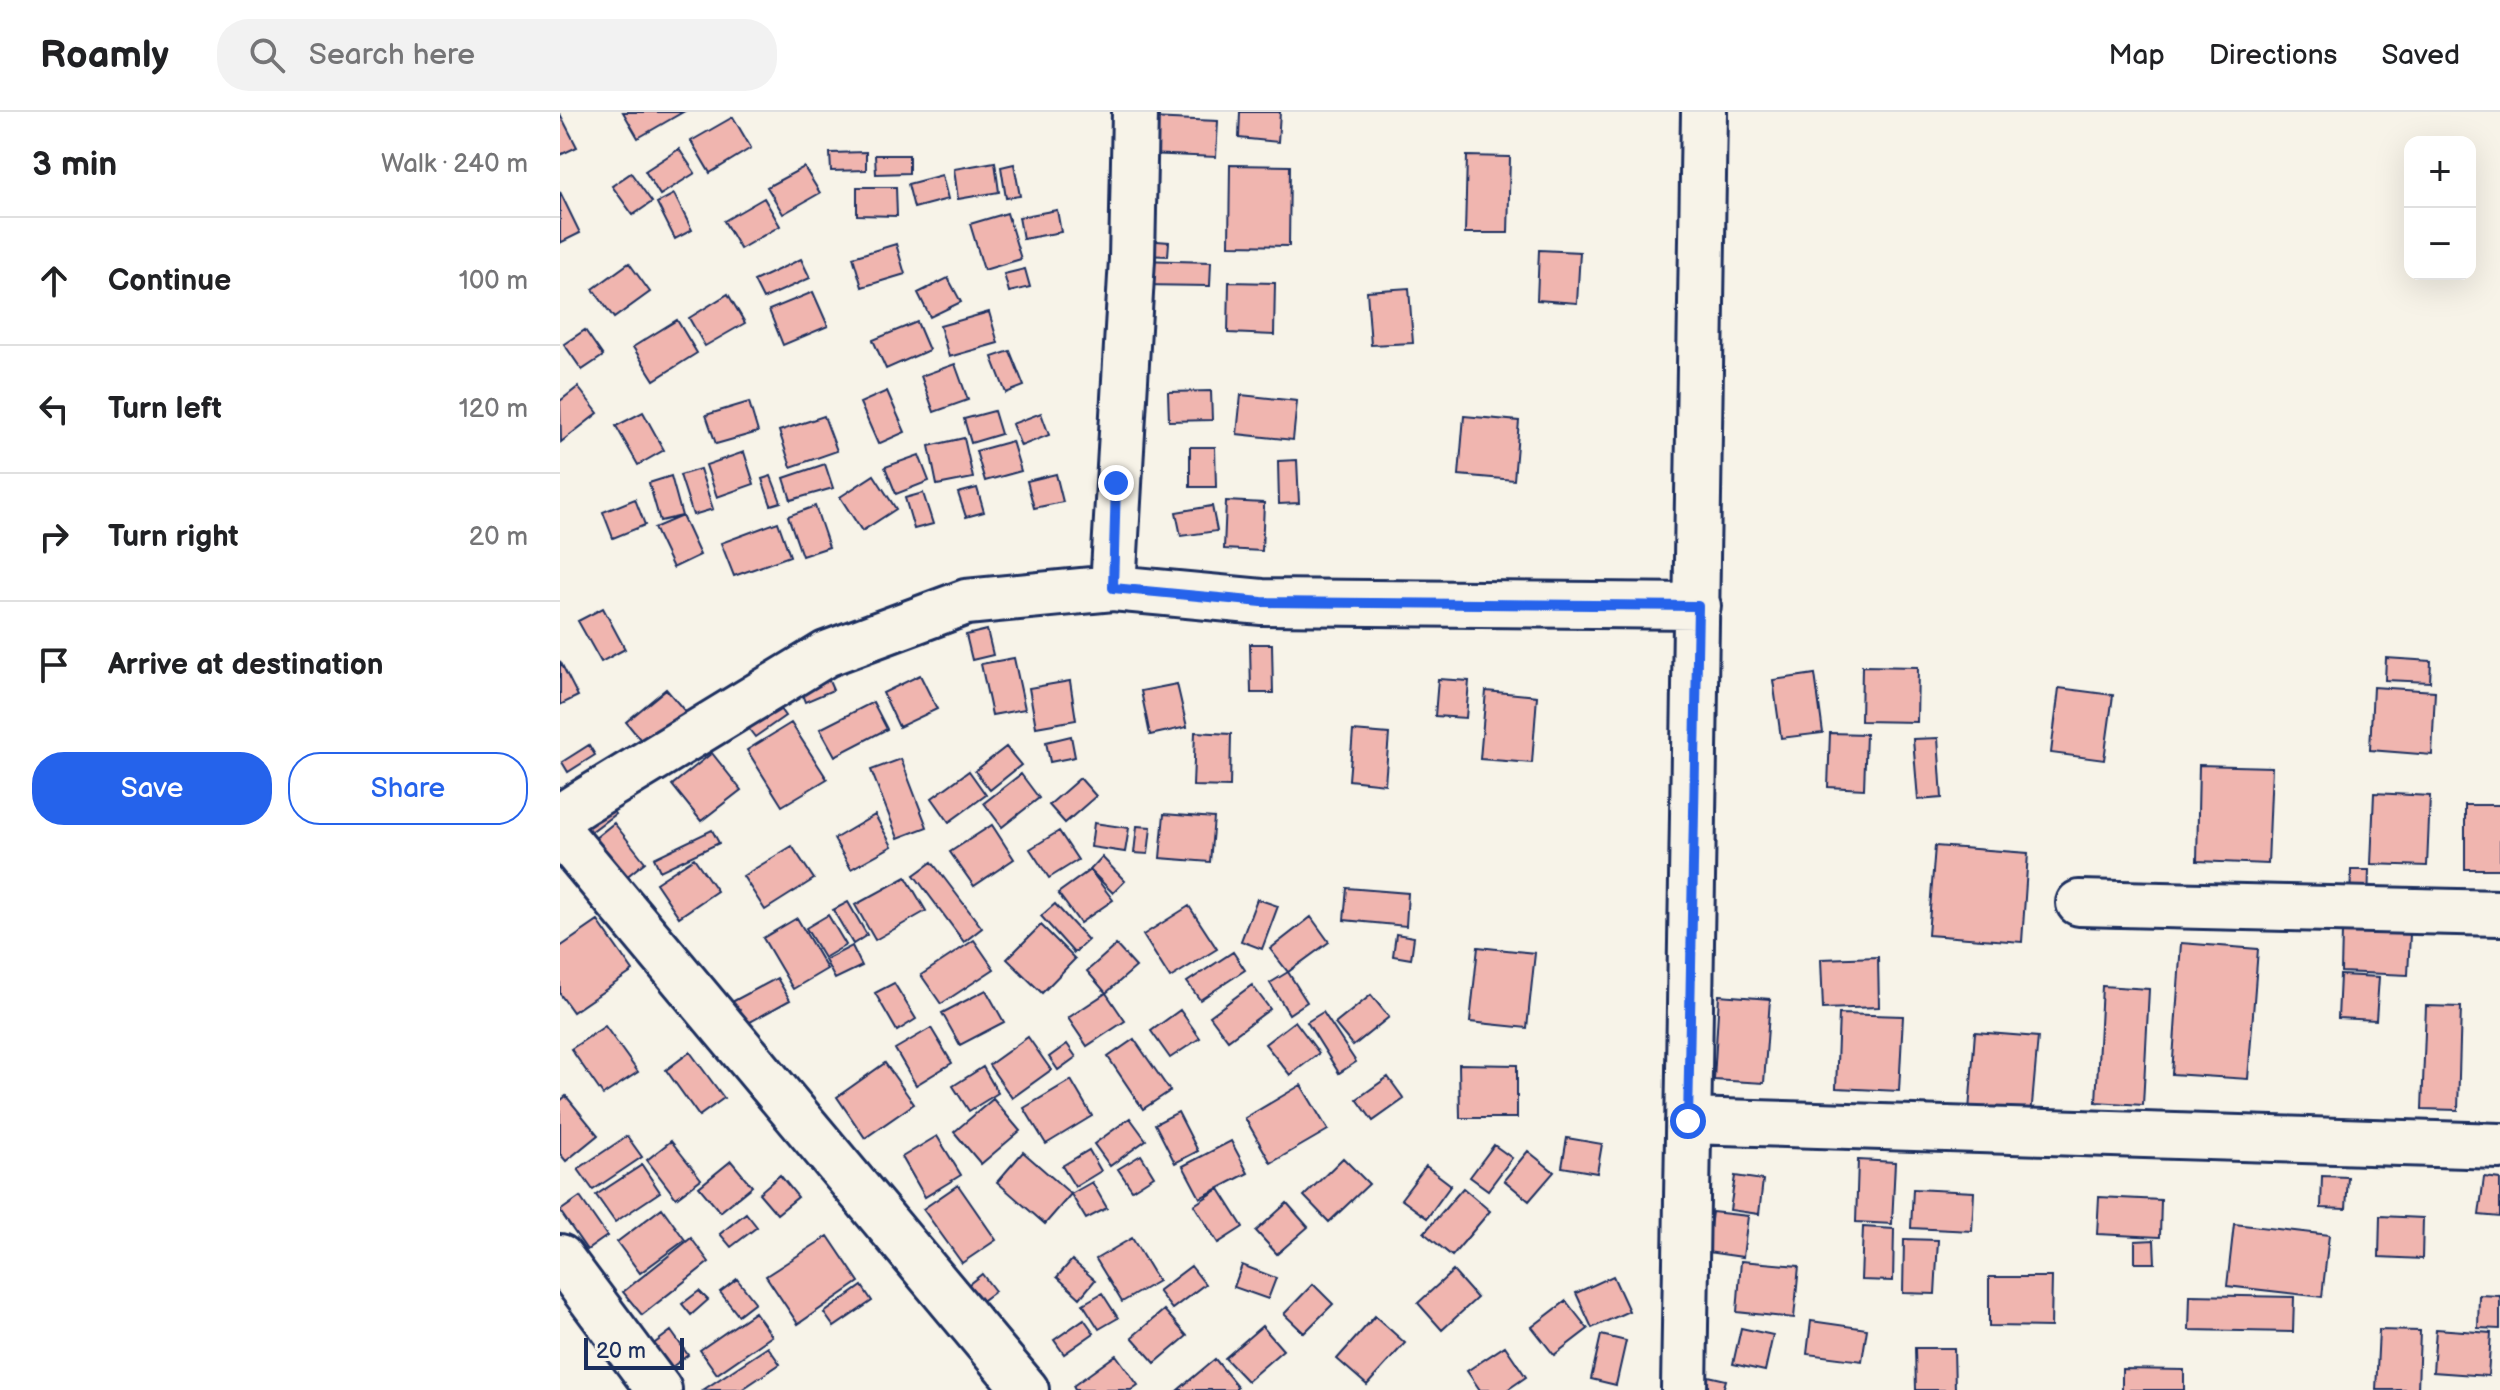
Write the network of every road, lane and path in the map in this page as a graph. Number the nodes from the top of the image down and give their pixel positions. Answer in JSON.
{"nodes":[{"id":1,"x":1135,"y":112,"type":"edge"},
{"id":2,"x":1704,"y":112,"type":"edge"},
{"id":3,"x":1113,"y":588,"type":"junction"},
{"id":4,"x":1698,"y":606,"type":"junction"},
{"id":5,"x":560,"y":824,"type":"edge"},
{"id":6,"x":560,"y":832,"type":"edge"},
{"id":7,"x":2079,"y":903,"type":"dead end"},
{"id":8,"x":2500,"y":913,"type":"edge"},
{"id":9,"x":1688,"y":1121,"type":"junction"},
{"id":10,"x":2500,"y":1146,"type":"edge"},
{"id":11,"x":560,"y":1257,"type":"edge"},
{"id":12,"x":659,"y":1390,"type":"edge"},
{"id":13,"x":1026,"y":1390,"type":"edge"},
{"id":14,"x":1684,"y":1390,"type":"edge"}],
"edges":[{"from":1,"to":3,"type":"street"},
{"from":2,"to":4,"type":"street"},
{"from":3,"to":4,"type":"street"},
{"from":3,"to":5,"type":"street"},
{"from":4,"to":9,"type":"street"},
{"from":6,"to":13,"type":"street"},
{"from":7,"to":8,"type":"street"},
{"from":9,"to":10,"type":"street"},
{"from":9,"to":14,"type":"street"},
{"from":11,"to":12,"type":"street"}]}
